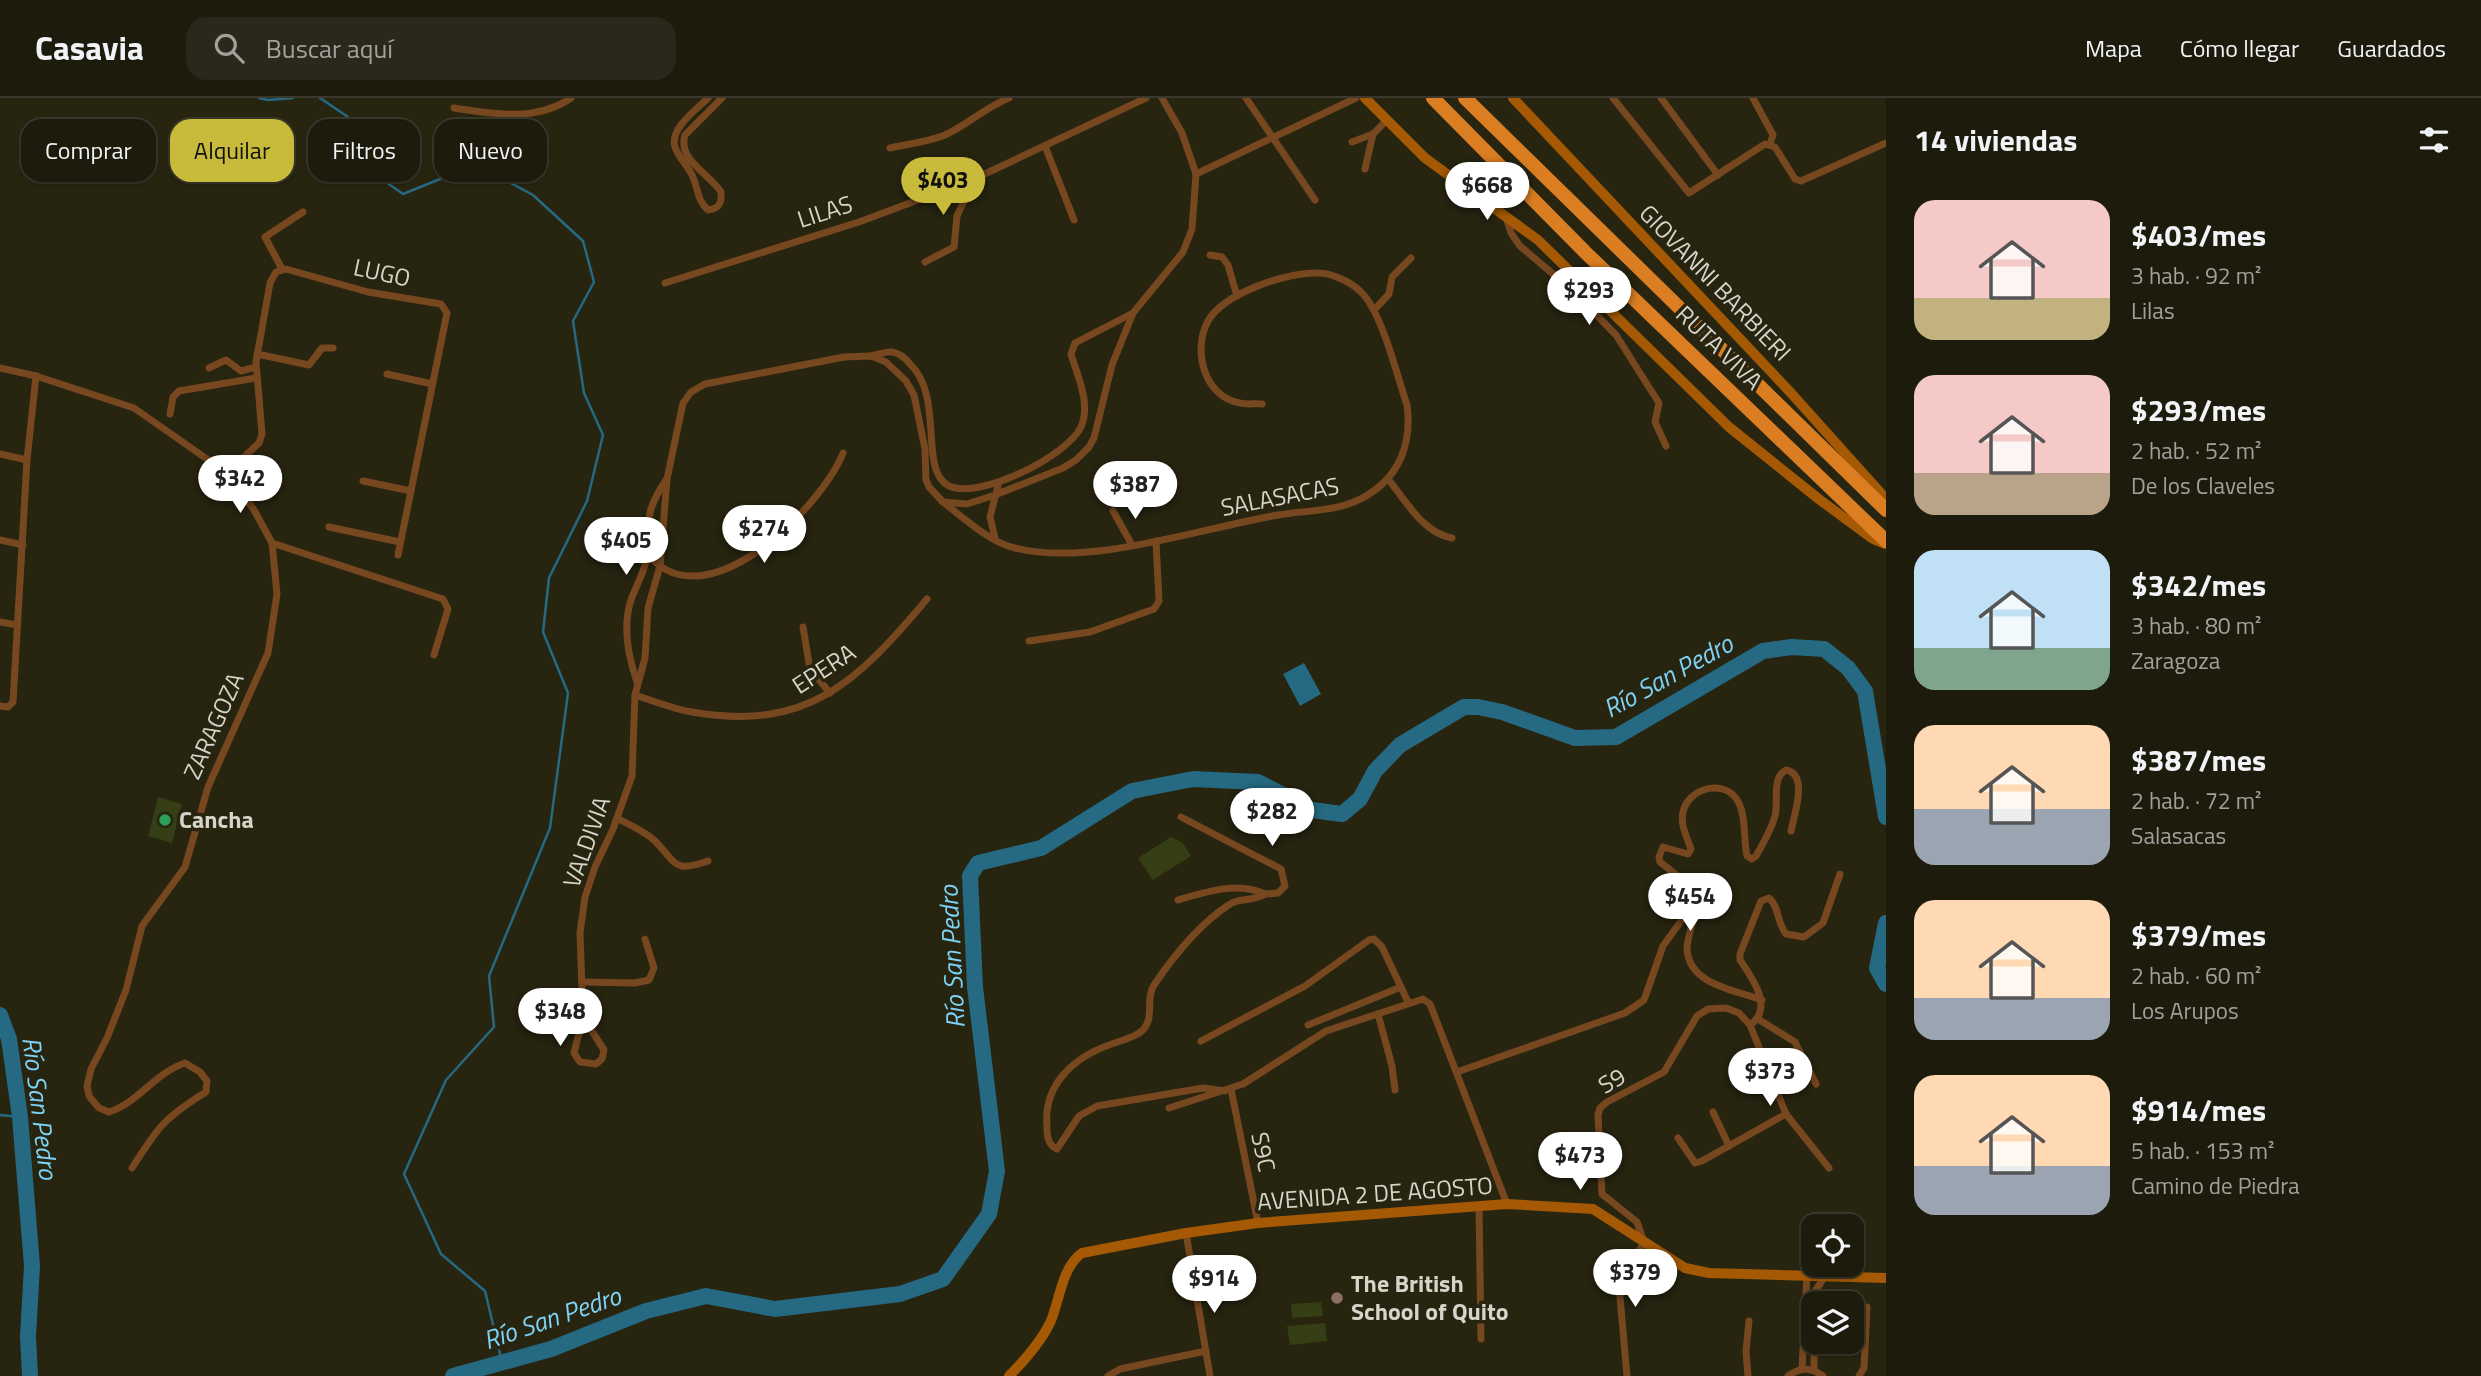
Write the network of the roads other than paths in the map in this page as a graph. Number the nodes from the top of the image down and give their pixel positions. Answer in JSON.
{"nodes":[{"id":1,"x":571,"y":98,"type":"edge"},
{"id":2,"x":708,"y":98,"type":"edge"},
{"id":3,"x":722,"y":98,"type":"edge"},
{"id":4,"x":1009,"y":98,"type":"edge"},
{"id":5,"x":1146,"y":98,"type":"edge"},
{"id":6,"x":1162,"y":98,"type":"edge"},
{"id":7,"x":1246,"y":98,"type":"edge"},
{"id":8,"x":1356,"y":98,"type":"edge"},
{"id":9,"x":1365,"y":98,"type":"edge"},
{"id":10,"x":1433,"y":98,"type":"edge"},
{"id":11,"x":1465,"y":98,"type":"edge"},
{"id":12,"x":1513,"y":98,"type":"edge"},
{"id":13,"x":1613,"y":98,"type":"edge"},
{"id":14,"x":1661,"y":98,"type":"edge"},
{"id":15,"x":1753,"y":98,"type":"edge"},
{"id":16,"x":454,"y":108,"type":"dead end"},
{"id":17,"x":1387,"y":120,"type":"junction"},
{"id":18,"x":1373,"y":134,"type":"junction"},
{"id":19,"x":1273,"y":138,"type":"junction"},
{"id":20,"x":1352,"y":142,"type":"dead end"},
{"id":21,"x":1886,"y":143,"type":"edge"},
{"id":22,"x":1770,"y":144,"type":"junction"},
{"id":23,"x":1045,"y":146,"type":"junction"},
{"id":24,"x":890,"y":148,"type":"dead end"},
{"id":25,"x":1365,"y":169,"type":"dead end"},
{"id":26,"x":1196,"y":174,"type":"junction"},
{"id":27,"x":1718,"y":175,"type":"junction"},
{"id":28,"x":974,"y":178,"type":"junction"},
{"id":29,"x":1315,"y":200,"type":"dead end"},
{"id":30,"x":303,"y":212,"type":"dead end"},
{"id":31,"x":1505,"y":216,"type":"junction"},
{"id":32,"x":1074,"y":220,"type":"dead end"},
{"id":33,"x":1210,"y":255,"type":"dead end"},
{"id":34,"x":1411,"y":258,"type":"dead end"},
{"id":35,"x":925,"y":262,"type":"dead end"},
{"id":36,"x":282,"y":269,"type":"junction"},
{"id":37,"x":665,"y":282,"type":"dead end"},
{"id":38,"x":1237,"y":296,"type":"junction"},
{"id":39,"x":1374,"y":310,"type":"junction"},
{"id":40,"x":1133,"y":313,"type":"junction"},
{"id":41,"x":333,"y":348,"type":"dead end"},
{"id":42,"x":257,"y":354,"type":"junction"},
{"id":43,"x":871,"y":356,"type":"junction"},
{"id":44,"x":256,"y":367,"type":"junction"},
{"id":45,"x":0,"y":368,"type":"edge"},
{"id":46,"x":209,"y":368,"type":"dead end"},
{"id":47,"x":387,"y":374,"type":"dead end"},
{"id":48,"x":36,"y":376,"type":"junction"},
{"id":49,"x":256,"y":379,"type":"junction"},
{"id":50,"x":432,"y":384,"type":"junction"},
{"id":51,"x":1262,"y":404,"type":"dead end"},
{"id":52,"x":170,"y":414,"type":"dead end"},
{"id":53,"x":1666,"y":446,"type":"dead end"},
{"id":54,"x":929,"y":449,"type":"junction"},
{"id":55,"x":843,"y":453,"type":"dead end"},
{"id":56,"x":0,"y":454,"type":"edge"},
{"id":57,"x":27,"y":460,"type":"junction"},
{"id":58,"x":227,"y":473,"type":"junction"},
{"id":59,"x":667,"y":479,"type":"junction"},
{"id":60,"x":1388,"y":479,"type":"junction"},
{"id":61,"x":363,"y":481,"type":"dead end"},
{"id":62,"x":999,"y":482,"type":"junction"},
{"id":63,"x":411,"y":491,"type":"junction"},
{"id":64,"x":995,"y":495,"type":"junction"},
{"id":65,"x":1886,"y":499,"type":"edge"},
{"id":66,"x":943,"y":502,"type":"junction"},
{"id":67,"x":1886,"y":510,"type":"edge"},
{"id":68,"x":1113,"y":511,"type":"dead end"},
{"id":69,"x":329,"y":527,"type":"dead end"},
{"id":70,"x":995,"y":538,"type":"junction"},
{"id":71,"x":1452,"y":538,"type":"dead end"},
{"id":72,"x":0,"y":540,"type":"edge"},
{"id":73,"x":1156,"y":541,"type":"junction"},
{"id":74,"x":272,"y":542,"type":"junction"},
{"id":75,"x":401,"y":542,"type":"junction"},
{"id":76,"x":1886,"y":543,"type":"edge"},
{"id":77,"x":23,"y":545,"type":"junction"},
{"id":78,"x":1132,"y":545,"type":"junction"},
{"id":79,"x":646,"y":552,"type":"junction"},
{"id":80,"x":398,"y":555,"type":"dead end"},
{"id":81,"x":660,"y":566,"type":"junction"},
{"id":82,"x":927,"y":599,"type":"dead end"},
{"id":83,"x":0,"y":622,"type":"edge"},
{"id":84,"x":18,"y":625,"type":"junction"},
{"id":85,"x":803,"y":627,"type":"dead end"},
{"id":86,"x":1029,"y":641,"type":"dead end"},
{"id":87,"x":434,"y":655,"type":"dead end"},
{"id":88,"x":637,"y":682,"type":"junction"},
{"id":89,"x":830,"y":692,"type":"junction"},
{"id":90,"x":635,"y":695,"type":"junction"},
{"id":91,"x":3,"y":706,"type":"edge"},
{"id":92,"x":1181,"y":817,"type":"dead end"},
{"id":93,"x":617,"y":818,"type":"junction"},
{"id":94,"x":1791,"y":831,"type":"dead end"},
{"id":95,"x":708,"y":860,"type":"dead end"},
{"id":96,"x":1840,"y":874,"type":"dead end"},
{"id":97,"x":1265,"y":894,"type":"junction"},
{"id":98,"x":1178,"y":900,"type":"dead end"},
{"id":99,"x":1695,"y":915,"type":"dead end"},
{"id":100,"x":645,"y":939,"type":"dead end"},
{"id":101,"x":582,"y":982,"type":"junction"},
{"id":102,"x":1401,"y":987,"type":"junction"},
{"id":103,"x":1762,"y":1000,"type":"junction"},
{"id":104,"x":1408,"y":1002,"type":"junction"},
{"id":105,"x":1378,"y":1014,"type":"junction"},
{"id":106,"x":583,"y":1017,"type":"junction"},
{"id":107,"x":1758,"y":1019,"type":"junction"},
{"id":108,"x":1308,"y":1025,"type":"dead end"},
{"id":109,"x":1750,"y":1025,"type":"junction"},
{"id":110,"x":1201,"y":1041,"type":"dead end"},
{"id":111,"x":1457,"y":1072,"type":"junction"},
{"id":112,"x":1816,"y":1084,"type":"dead end"},
{"id":113,"x":1228,"y":1090,"type":"junction"},
{"id":114,"x":1395,"y":1090,"type":"dead end"},
{"id":115,"x":1169,"y":1108,"type":"dead end"},
{"id":116,"x":1713,"y":1112,"type":"dead end"},
{"id":117,"x":1786,"y":1114,"type":"junction"},
{"id":118,"x":1678,"y":1138,"type":"dead end"},
{"id":119,"x":1729,"y":1146,"type":"junction"},
{"id":120,"x":132,"y":1168,"type":"dead end"},
{"id":121,"x":1829,"y":1168,"type":"dead end"},
{"id":122,"x":1507,"y":1204,"type":"junction"},
{"id":123,"x":1479,"y":1206,"type":"junction"},
{"id":124,"x":1258,"y":1223,"type":"junction"},
{"id":125,"x":1186,"y":1233,"type":"junction"},
{"id":126,"x":1644,"y":1242,"type":"junction"},
{"id":127,"x":1801,"y":1274,"type":"edge"},
{"id":128,"x":1807,"y":1277,"type":"edge"},
{"id":129,"x":1864,"y":1277,"type":"edge"},
{"id":130,"x":1886,"y":1278,"type":"edge"},
{"id":131,"x":1867,"y":1307,"type":"dead end"},
{"id":132,"x":1749,"y":1321,"type":"dead end"},
{"id":133,"x":1481,"y":1339,"type":"dead end"},
{"id":134,"x":1206,"y":1350,"type":"junction"},
{"id":135,"x":1814,"y":1354,"type":"edge"},
{"id":136,"x":1802,"y":1369,"type":"junction"},
{"id":137,"x":1814,"y":1370,"type":"junction"},
{"id":138,"x":1009,"y":1376,"type":"edge"},
{"id":139,"x":1108,"y":1376,"type":"edge"},
{"id":140,"x":1210,"y":1376,"type":"edge"},
{"id":141,"x":1627,"y":1376,"type":"edge"},
{"id":142,"x":1748,"y":1376,"type":"edge"},
{"id":143,"x":1788,"y":1376,"type":"edge"},
{"id":144,"x":1823,"y":1376,"type":"edge"},
{"id":145,"x":1859,"y":1376,"type":"edge"}],
"edges":[{"from":1,"to":16,"type":"street"},
{"from":2,"to":3,"type":"street"},
{"from":4,"to":24,"type":"street"},
{"from":5,"to":23,"type":"street","name":"LILAS"},
{"from":6,"to":26,"type":"street"},
{"from":7,"to":19,"type":"street"},
{"from":8,"to":19,"type":"street"},
{"from":9,"to":17,"type":"main road"},
{"from":10,"to":76,"type":"highway","name":"RUTA VIVA"},
{"from":11,"to":67,"type":"highway","name":"RUTA VIVA"},
{"from":12,"to":65,"type":"main road","name":"GIOVANNI BARBIERI"},
{"from":13,"to":27,"type":"street"},
{"from":14,"to":27,"type":"street"},
{"from":15,"to":22,"type":"street"},
{"from":17,"to":18,"type":"street"},
{"from":17,"to":31,"type":"main road"},
{"from":18,"to":20,"type":"street"},
{"from":18,"to":25,"type":"street"},
{"from":19,"to":26,"type":"street"},
{"from":19,"to":29,"type":"street"},
{"from":21,"to":22,"type":"street"},
{"from":22,"to":27,"type":"street"},
{"from":23,"to":28,"type":"street","name":"LILAS"},
{"from":23,"to":32,"type":"street"},
{"from":26,"to":40,"type":"street"},
{"from":28,"to":35,"type":"street"},
{"from":28,"to":37,"type":"street","name":"LILAS"},
{"from":30,"to":36,"type":"street"},
{"from":31,"to":53,"type":"street"},
{"from":31,"to":76,"type":"main road"},
{"from":33,"to":38,"type":"street"},
{"from":34,"to":39,"type":"street"},
{"from":36,"to":42,"type":"street"},
{"from":36,"to":50,"type":"street","name":"LUGO"},
{"from":38,"to":39,"type":"street","name":"SALASACAS"},
{"from":38,"to":51,"type":"street","name":"SALASACAS"},
{"from":39,"to":60,"type":"street","name":"SALASACAS"},
{"from":40,"to":62,"type":"street"},
{"from":40,"to":64,"type":"street"},
{"from":41,"to":42,"type":"street"},
{"from":42,"to":44,"type":"street"},
{"from":43,"to":54,"type":"street"},
{"from":43,"to":54,"type":"street"},
{"from":43,"to":59,"type":"street","name":"VALDIVIA"},
{"from":44,"to":46,"type":"street"},
{"from":44,"to":49,"type":"street"},
{"from":45,"to":48,"type":"street","name":"ZARAGOZA"},
{"from":47,"to":50,"type":"street"},
{"from":48,"to":57,"type":"street"},
{"from":48,"to":58,"type":"street","name":"ZARAGOZA"},
{"from":49,"to":52,"type":"street"},
{"from":49,"to":58,"type":"street"},
{"from":50,"to":63,"type":"street","name":"LUGO"},
{"from":54,"to":62,"type":"street"},
{"from":54,"to":66,"type":"street"},
{"from":55,"to":81,"type":"street"},
{"from":56,"to":57,"type":"street"},
{"from":57,"to":77,"type":"street"},
{"from":58,"to":74,"type":"street","name":"ZARAGOZA"},
{"from":59,"to":79,"type":"street","name":"VALDIVIA"},
{"from":59,"to":81,"type":"street","name":"VALDIVIA"},
{"from":60,"to":71,"type":"street"},
{"from":60,"to":73,"type":"street","name":"SALASACAS"},
{"from":61,"to":63,"type":"street"},
{"from":62,"to":64,"type":"street"},
{"from":63,"to":75,"type":"street","name":"LUGO"},
{"from":64,"to":66,"type":"street"},
{"from":64,"to":70,"type":"street"},
{"from":66,"to":70,"type":"street","name":"SALASACAS"},
{"from":68,"to":78,"type":"street"},
{"from":69,"to":75,"type":"street"},
{"from":70,"to":78,"type":"street","name":"SALASACAS"},
{"from":72,"to":77,"type":"street"},
{"from":73,"to":78,"type":"street","name":"SALASACAS"},
{"from":73,"to":86,"type":"street"},
{"from":74,"to":87,"type":"street"},
{"from":74,"to":120,"type":"street","name":"ZARAGOZA"},
{"from":75,"to":80,"type":"street","name":"LUGO"},
{"from":77,"to":84,"type":"street"},
{"from":79,"to":81,"type":"street"},
{"from":79,"to":88,"type":"street","name":"VALDIVIA"},
{"from":81,"to":88,"type":"street","name":"VALDIVIA"},
{"from":82,"to":89,"type":"street","name":"EPERA"},
{"from":83,"to":84,"type":"street"},
{"from":84,"to":91,"type":"street"},
{"from":85,"to":89,"type":"street"},
{"from":88,"to":90,"type":"street","name":"VALDIVIA"},
{"from":89,"to":90,"type":"street","name":"EPERA"},
{"from":90,"to":93,"type":"street","name":"VALDIVIA"},
{"from":92,"to":97,"type":"street"},
{"from":93,"to":95,"type":"street"},
{"from":93,"to":101,"type":"street","name":"VALDIVIA"},
{"from":94,"to":111,"type":"street"},
{"from":96,"to":103,"type":"street"},
{"from":97,"to":98,"type":"street"},
{"from":97,"to":113,"type":"street"},
{"from":99,"to":103,"type":"street"},
{"from":100,"to":101,"type":"street"},
{"from":101,"to":106,"type":"street","name":"VALDIVIA"},
{"from":102,"to":104,"type":"street"},
{"from":102,"to":108,"type":"street"},
{"from":102,"to":110,"type":"street"},
{"from":103,"to":107,"type":"street"},
{"from":104,"to":105,"type":"street"},
{"from":104,"to":111,"type":"street"},
{"from":105,"to":113,"type":"street"},
{"from":105,"to":114,"type":"street"},
{"from":106,"to":106,"type":"street","name":"VALDIVIA"},
{"from":107,"to":109,"type":"street"},
{"from":107,"to":112,"type":"street"},
{"from":109,"to":117,"type":"street"},
{"from":109,"to":126,"type":"street","name":"S9"},
{"from":111,"to":122,"type":"street"},
{"from":113,"to":115,"type":"street"},
{"from":113,"to":124,"type":"street","name":"S9C"},
{"from":116,"to":119,"type":"street"},
{"from":117,"to":119,"type":"street"},
{"from":117,"to":121,"type":"street"},
{"from":118,"to":119,"type":"street"},
{"from":122,"to":123,"type":"main road","name":"AVENIDA 2 DE AGOSTO"},
{"from":122,"to":126,"type":"main road","name":"AVENIDA 2 DE AGOSTO"},
{"from":123,"to":124,"type":"main road","name":"AVENIDA 2 DE AGOSTO"},
{"from":123,"to":133,"type":"street"},
{"from":124,"to":125,"type":"main road","name":"AVENIDA 2 DE AGOSTO"},
{"from":125,"to":134,"type":"street"},
{"from":125,"to":138,"type":"main road","name":"AVENIDA 2 DE AGOSTO"},
{"from":126,"to":127,"type":"main road","name":"AVENIDA 2 DE AGOSTO"},
{"from":126,"to":141,"type":"street"},
{"from":128,"to":136,"type":"street"},
{"from":129,"to":130,"type":"main road","name":"AVENIDA 2 DE AGOSTO"},
{"from":131,"to":145,"type":"street"},
{"from":132,"to":142,"type":"street"},
{"from":134,"to":139,"type":"street"},
{"from":134,"to":140,"type":"street"},
{"from":135,"to":137,"type":"street"},
{"from":136,"to":137,"type":"street"},
{"from":136,"to":143,"type":"street"},
{"from":137,"to":144,"type":"street"}]}
